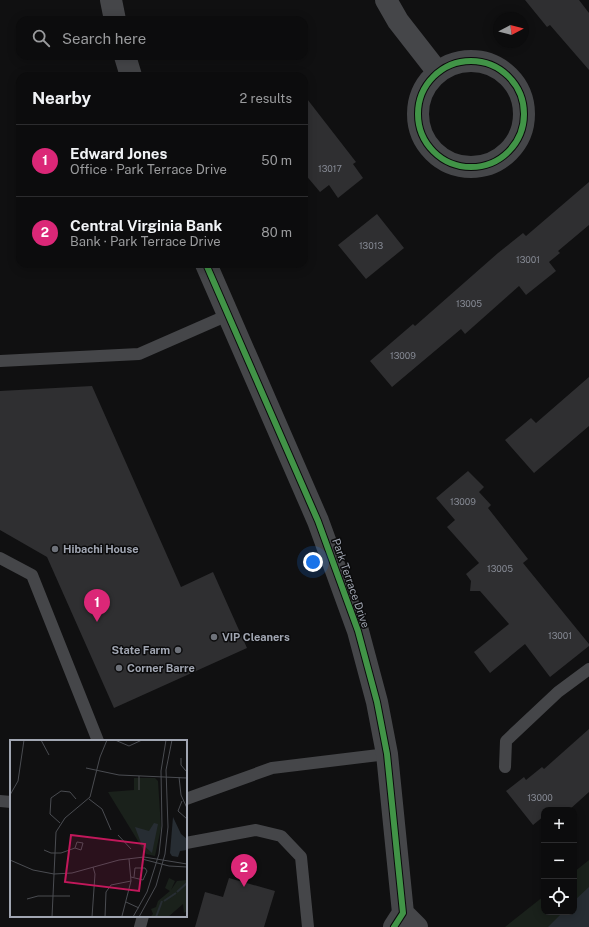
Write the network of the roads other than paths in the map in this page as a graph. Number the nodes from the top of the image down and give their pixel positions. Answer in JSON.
{"nodes":[{"id":1,"x":111,"y":0,"type":"edge"},
{"id":2,"x":386,"y":0,"type":"edge"},
{"id":3,"x":115,"y":16,"type":"edge"},
{"id":4,"x":126,"y":60,"type":"edge"},
{"id":5,"x":437,"y":71,"type":"junction"},
{"id":6,"x":130,"y":72,"type":"edge"},
{"id":7,"x":208,"y":268,"type":"edge"},
{"id":8,"x":228,"y":315,"type":"junction"},
{"id":9,"x":0,"y":361,"type":"edge"},
{"id":10,"x":0,"y":558,"type":"edge"},
{"id":11,"x":589,"y":668,"type":"edge"},
{"id":12,"x":98,"y":740,"type":"edge"},
{"id":13,"x":387,"y":754,"type":"junction"},
{"id":14,"x":505,"y":768,"type":"dead end"},
{"id":15,"x":187,"y":799,"type":"edge"},
{"id":16,"x":0,"y":801,"type":"edge"},
{"id":17,"x":10,"y":802,"type":"edge"},
{"id":18,"x":187,"y":843,"type":"edge"},
{"id":19,"x":143,"y":917,"type":"edge"},
{"id":20,"x":405,"y":922,"type":"edge"},
{"id":21,"x":140,"y":927,"type":"edge"},
{"id":22,"x":308,"y":927,"type":"edge"}],
"edges":[{"from":1,"to":3,"type":"street"},
{"from":2,"to":5,"type":"street"},
{"from":4,"to":6,"type":"street"},
{"from":5,"to":5,"type":"street"},
{"from":7,"to":8,"type":"street","name":"Park Terrace Drive"},
{"from":8,"to":9,"type":"lane"},
{"from":8,"to":13,"type":"street","name":"Park Terrace Drive"},
{"from":10,"to":12,"type":"lane"},
{"from":11,"to":14,"type":"lane"},
{"from":13,"to":15,"type":"lane"},
{"from":13,"to":20,"type":"street","name":"Park Terrace Drive"},
{"from":16,"to":17,"type":"lane"},
{"from":18,"to":22,"type":"lane"},
{"from":19,"to":21,"type":"lane"}]}
